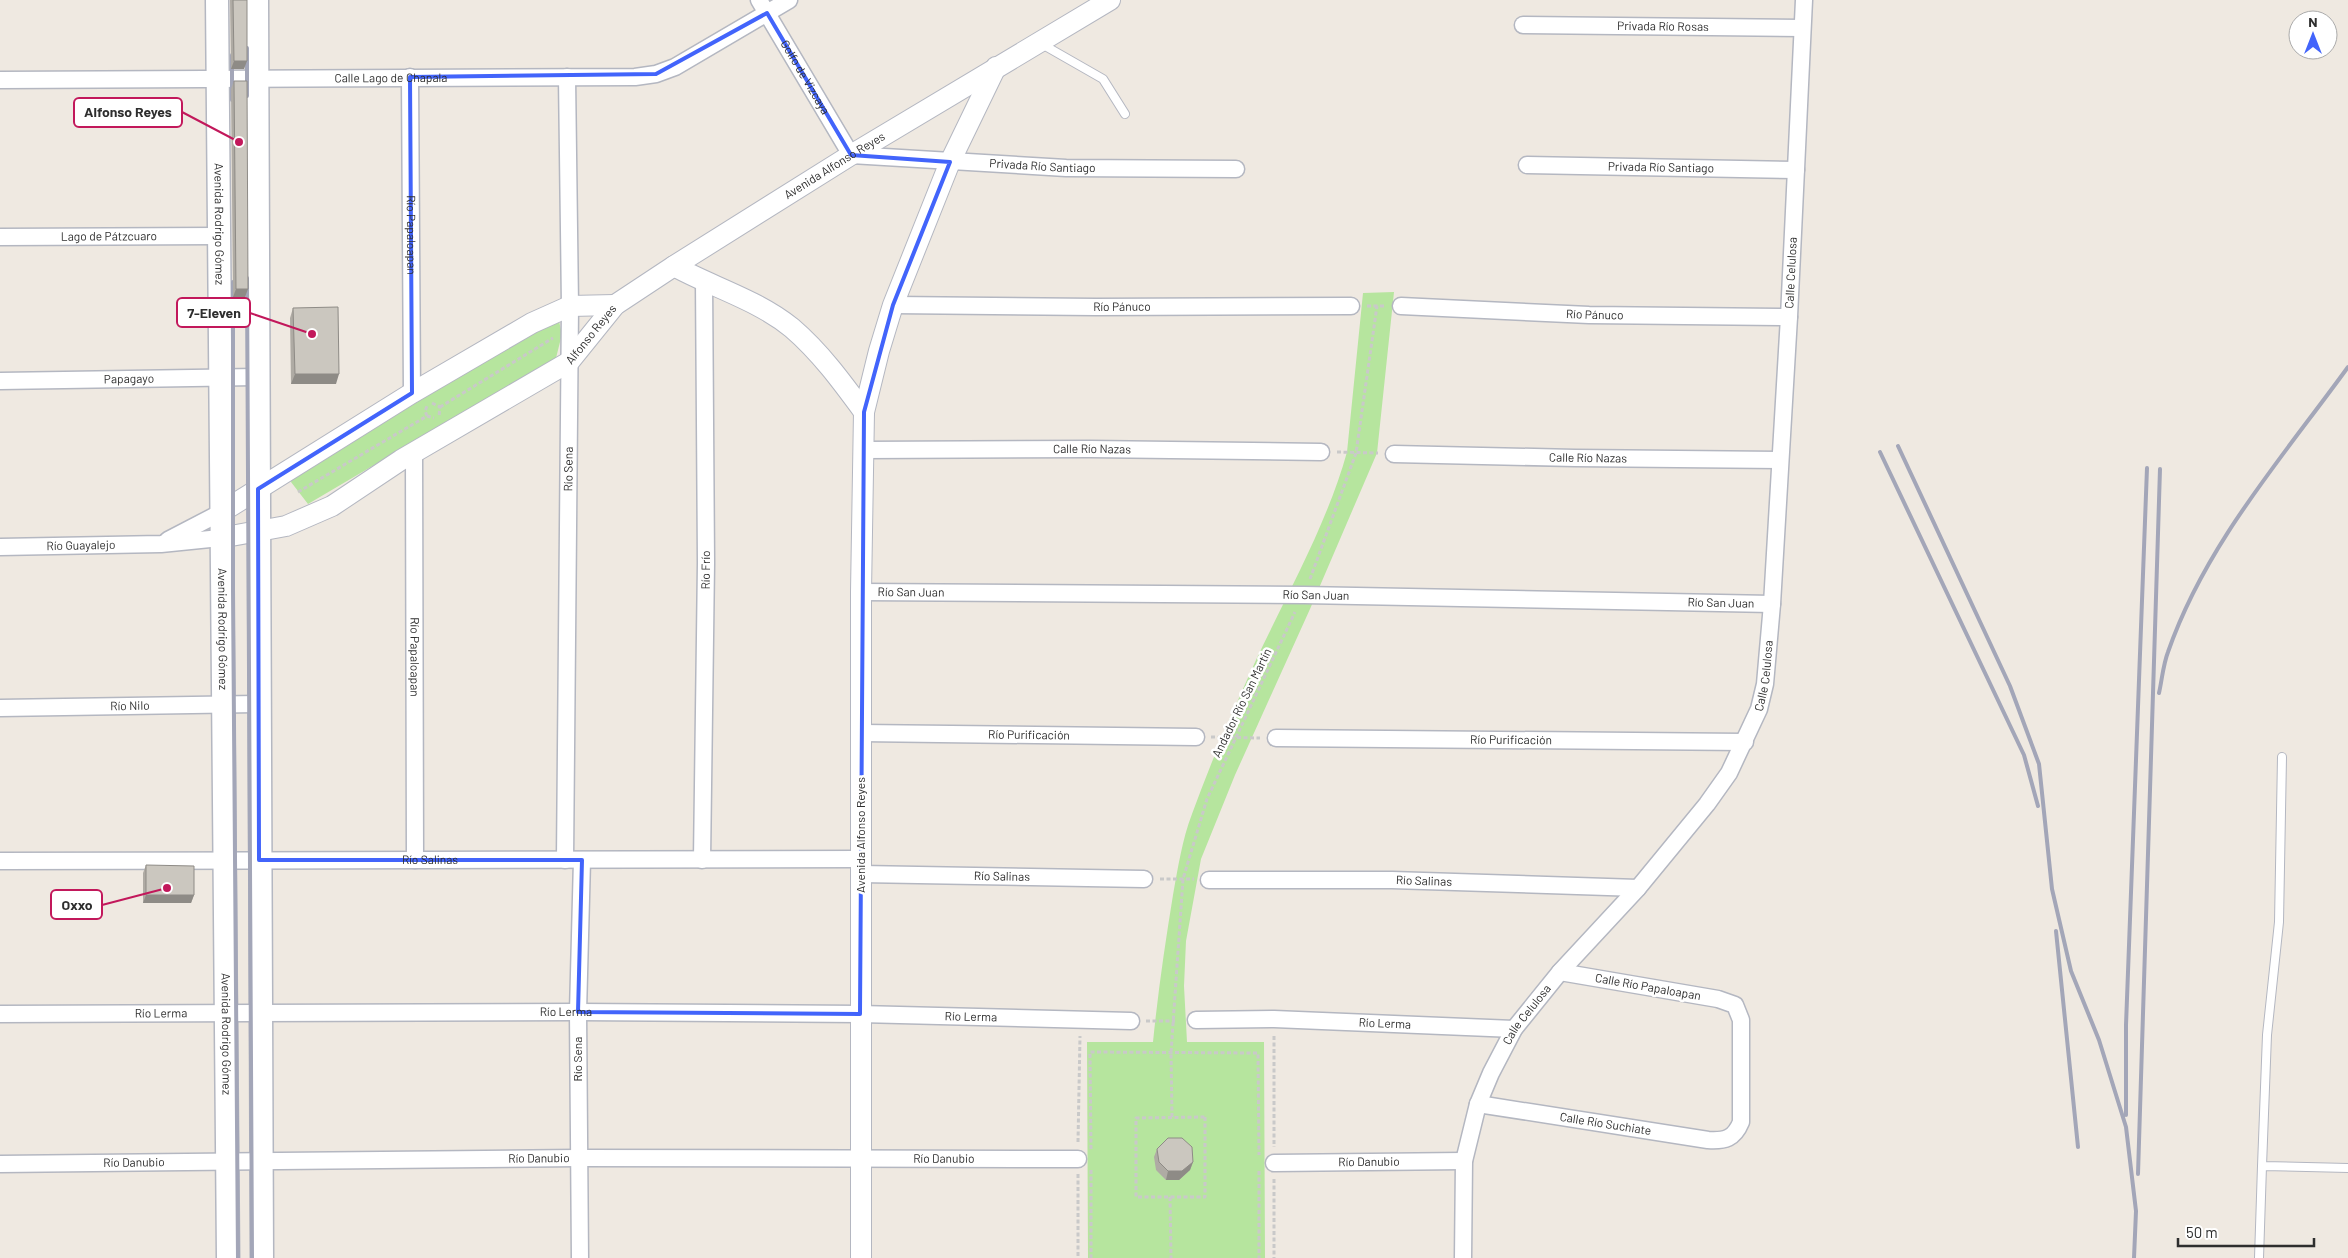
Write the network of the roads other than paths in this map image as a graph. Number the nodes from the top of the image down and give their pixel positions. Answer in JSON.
{"nodes":[{"id":1,"x":217,"y":0,"type":"edge"},
{"id":2,"x":257,"y":0,"type":"edge"},
{"id":3,"x":789,"y":0,"type":"edge"},
{"id":4,"x":1110,"y":0,"type":"edge"},
{"id":5,"x":1804,"y":0,"type":"edge"},
{"id":6,"x":763,"y":6,"type":"edge"},
{"id":7,"x":1523,"y":25,"type":"dead end"},
{"id":8,"x":1802,"y":28,"type":"junction"},
{"id":9,"x":1038,"y":42,"type":"junction"},
{"id":10,"x":996,"y":67,"type":"junction"},
{"id":11,"x":567,"y":76,"type":"junction"},
{"id":12,"x":218,"y":78,"type":"junction"},
{"id":13,"x":258,"y":78,"type":"junction"},
{"id":14,"x":410,"y":78,"type":"junction"},
{"id":15,"x":0,"y":80,"type":"edge"},
{"id":16,"x":1125,"y":114,"type":"dead end"},
{"id":17,"x":851,"y":155,"type":"junction"},
{"id":18,"x":950,"y":162,"type":"junction"},
{"id":19,"x":1527,"y":165,"type":"dead end"},
{"id":20,"x":1236,"y":169,"type":"dead end"},
{"id":21,"x":1796,"y":170,"type":"junction"},
{"id":22,"x":218,"y":236,"type":"junction"},
{"id":23,"x":0,"y":237,"type":"edge"},
{"id":24,"x":674,"y":266,"type":"junction"},
{"id":25,"x":704,"y":281,"type":"junction"},
{"id":26,"x":615,"y":305,"type":"junction"},
{"id":27,"x":893,"y":305,"type":"junction"},
{"id":28,"x":570,"y":306,"type":"junction"},
{"id":29,"x":1351,"y":306,"type":"road end"},
{"id":30,"x":1401,"y":306,"type":"road end"},
{"id":31,"x":1789,"y":318,"type":"junction"},
{"id":32,"x":569,"y":362,"type":"junction"},
{"id":33,"x":257,"y":377,"type":"junction"},
{"id":34,"x":219,"y":378,"type":"junction"},
{"id":35,"x":0,"y":381,"type":"edge"},
{"id":36,"x":405,"y":397,"type":"junction"},
{"id":37,"x":864,"y":412,"type":"junction"},
{"id":38,"x":863,"y":450,"type":"junction"},
{"id":39,"x":1321,"y":452,"type":"road end"},
{"id":40,"x":1394,"y":454,"type":"road end"},
{"id":41,"x":407,"y":457,"type":"junction"},
{"id":42,"x":1780,"y":460,"type":"junction"},
{"id":43,"x":258,"y":489,"type":"junction"},
{"id":44,"x":220,"y":513,"type":"junction"},
{"id":45,"x":259,"y":532,"type":"junction"},
{"id":46,"x":220,"y":538,"type":"junction"},
{"id":47,"x":161,"y":544,"type":"junction"},
{"id":48,"x":0,"y":546,"type":"edge"},
{"id":49,"x":860,"y":592,"type":"junction"},
{"id":50,"x":1772,"y":604,"type":"junction"},
{"id":51,"x":259,"y":704,"type":"junction"},
{"id":52,"x":223,"y":705,"type":"junction"},
{"id":53,"x":0,"y":708,"type":"edge"},
{"id":54,"x":860,"y":733,"type":"junction"},
{"id":55,"x":1196,"y":737,"type":"road end"},
{"id":56,"x":1276,"y":738,"type":"road end"},
{"id":57,"x":1746,"y":742,"type":"junction"},
{"id":58,"x":2282,"y":757,"type":"dead end"},
{"id":59,"x":223,"y":860,"type":"junction"},
{"id":60,"x":259,"y":860,"type":"junction"},
{"id":61,"x":415,"y":860,"type":"junction"},
{"id":62,"x":565,"y":860,"type":"junction"},
{"id":63,"x":582,"y":860,"type":"junction"},
{"id":64,"x":702,"y":860,"type":"junction"},
{"id":65,"x":0,"y":861,"type":"edge"},
{"id":66,"x":861,"y":867,"type":"junction"},
{"id":67,"x":1144,"y":879,"type":"road end"},
{"id":68,"x":1209,"y":880,"type":"road end"},
{"id":69,"x":1638,"y":888,"type":"junction"},
{"id":70,"x":1560,"y":972,"type":"junction"},
{"id":71,"x":260,"y":1012,"type":"junction"},
{"id":72,"x":578,"y":1012,"type":"junction"},
{"id":73,"x":227,"y":1013,"type":"junction"},
{"id":74,"x":0,"y":1014,"type":"edge"},
{"id":75,"x":860,"y":1014,"type":"junction"},
{"id":76,"x":1196,"y":1020,"type":"road end"},
{"id":77,"x":1131,"y":1021,"type":"road end"},
{"id":78,"x":1514,"y":1029,"type":"junction"},
{"id":79,"x":1478,"y":1104,"type":"junction"},
{"id":80,"x":1732,"y":1137,"type":"joint"},
{"id":81,"x":578,"y":1158,"type":"junction"},
{"id":82,"x":861,"y":1159,"type":"junction"},
{"id":83,"x":1078,"y":1159,"type":"road end"},
{"id":84,"x":1464,"y":1161,"type":"junction"},
{"id":85,"x":227,"y":1162,"type":"junction"},
{"id":86,"x":262,"y":1162,"type":"junction"},
{"id":87,"x":1274,"y":1163,"type":"road end"},
{"id":88,"x":0,"y":1164,"type":"edge"},
{"id":89,"x":2262,"y":1166,"type":"junction"},
{"id":90,"x":2348,"y":1168,"type":"edge"},
{"id":91,"x":228,"y":1258,"type":"edge"},
{"id":92,"x":262,"y":1258,"type":"edge"},
{"id":93,"x":580,"y":1258,"type":"edge"},
{"id":94,"x":861,"y":1258,"type":"edge"},
{"id":95,"x":1463,"y":1258,"type":"edge"},
{"id":96,"x":2259,"y":1258,"type":"edge"}],
"edges":[{"from":1,"to":12,"type":"main road","name":"Avenida Rodrigo Gómez"},
{"from":2,"to":13,"type":"main road"},
{"from":3,"to":6,"type":"street","name":"Calle Lago de Chapala"},
{"from":4,"to":9,"type":"street","name":"Avenida Alfonso Reyes"},
{"from":5,"to":8,"type":"street","name":"Calle Celulosa"},
{"from":6,"to":11,"type":"street","name":"Calle Lago de Chapala"},
{"from":6,"to":17,"type":"street","name":"Golfo de Vizcaya"},
{"from":7,"to":8,"type":"street","name":"Privada Río Rosas"},
{"from":8,"to":21,"type":"street","name":"Calle Celulosa"},
{"from":9,"to":10,"type":"street","name":"Avenida Alfonso Reyes"},
{"from":9,"to":16,"type":"lane"},
{"from":10,"to":17,"type":"street","name":"Avenida Alfonso Reyes"},
{"from":10,"to":18,"type":"street","name":"Avenida Alfonso Reyes"},
{"from":11,"to":14,"type":"street","name":"Calle Lago de Chapala"},
{"from":11,"to":28,"type":"street","name":"Río Sena"},
{"from":12,"to":13,"type":"street","name":"Calle Lago de Chapala"},
{"from":12,"to":15,"type":"street","name":"Calle Lago de Chapala"},
{"from":12,"to":22,"type":"main road","name":"Avenida Rodrigo Gómez"},
{"from":13,"to":14,"type":"street","name":"Calle Lago de Chapala"},
{"from":13,"to":33,"type":"main road"},
{"from":14,"to":36,"type":"street","name":"Río Papaloapan"},
{"from":17,"to":18,"type":"street","name":"Privada Río Santiago"},
{"from":17,"to":24,"type":"street","name":"Avenida Alfonso Reyes"},
{"from":18,"to":20,"type":"street","name":"Privada Río Santiago"},
{"from":18,"to":27,"type":"street","name":"Avenida Alfonso Reyes"},
{"from":19,"to":21,"type":"street","name":"Privada Río Santiago"},
{"from":21,"to":31,"type":"street","name":"Calle Celulosa"},
{"from":22,"to":23,"type":"street","name":"Lago de Pátzcuaro"},
{"from":22,"to":34,"type":"main road","name":"Avenida Rodrigo Gómez"},
{"from":24,"to":25,"type":"street"},
{"from":24,"to":26,"type":"street","name":"Avenida Alfonso Reyes"},
{"from":25,"to":37,"type":"street"},
{"from":25,"to":64,"type":"street","name":"Río Frío"},
{"from":26,"to":28,"type":"street","name":"Alfonso Reyes"},
{"from":26,"to":32,"type":"street","name":"Alfonso Reyes"},
{"from":27,"to":29,"type":"street","name":"Río Pánuco"},
{"from":27,"to":37,"type":"street","name":"Avenida Alfonso Reyes"},
{"from":28,"to":32,"type":"street","name":"Río Sena"},
{"from":28,"to":36,"type":"street","name":"Alfonso Reyes"},
{"from":30,"to":31,"type":"street","name":"Río Pánuco"},
{"from":31,"to":42,"type":"street","name":"Calle Celulosa"},
{"from":32,"to":41,"type":"street","name":"Alfonso Reyes"},
{"from":32,"to":62,"type":"street","name":"Río Sena"},
{"from":33,"to":34,"type":"street","name":"Papagayo"},
{"from":33,"to":43,"type":"main road"},
{"from":34,"to":35,"type":"street","name":"Papagayo"},
{"from":34,"to":44,"type":"main road","name":"Avenida Rodrigo Gómez"},
{"from":36,"to":43,"type":"street","name":"Alfonso Reyes"},
{"from":37,"to":38,"type":"street","name":"Avenida Alfonso Reyes"},
{"from":38,"to":39,"type":"street","name":"Calle Río Nazas"},
{"from":38,"to":49,"type":"street","name":"Avenida Alfonso Reyes"},
{"from":40,"to":42,"type":"street","name":"Calle Río Nazas"},
{"from":41,"to":45,"type":"street","name":"Alfonso Reyes"},
{"from":41,"to":61,"type":"street","name":"Río Papaloapan"},
{"from":42,"to":50,"type":"street","name":"Calle Celulosa"},
{"from":43,"to":44,"type":"street","name":"Alfonso Reyes"},
{"from":43,"to":45,"type":"main road"},
{"from":44,"to":46,"type":"main road","name":"Avenida Rodrigo Gómez"},
{"from":44,"to":47,"type":"street","name":"Río Guayalejo"},
{"from":45,"to":46,"type":"street","name":"Alfonso Reyes"},
{"from":45,"to":51,"type":"main road"},
{"from":46,"to":47,"type":"street","name":"Río Guayalejo"},
{"from":46,"to":52,"type":"main road","name":"Avenida Rodrigo Gómez"},
{"from":47,"to":48,"type":"street","name":"Río Guayalejo"},
{"from":49,"to":50,"type":"street","name":"Río San Juan"},
{"from":49,"to":54,"type":"street","name":"Avenida Alfonso Reyes"},
{"from":50,"to":57,"type":"street","name":"Calle Celulosa"},
{"from":51,"to":52,"type":"street","name":"Río Nilo"},
{"from":51,"to":60,"type":"main road"},
{"from":52,"to":53,"type":"street","name":"Río Nilo"},
{"from":52,"to":59,"type":"main road","name":"Avenida Rodrigo Gómez"},
{"from":54,"to":55,"type":"street","name":"Río Purificación"},
{"from":54,"to":66,"type":"street","name":"Avenida Alfonso Reyes"},
{"from":56,"to":57,"type":"street","name":"Río Purificación"},
{"from":57,"to":69,"type":"street","name":"Calle Celulosa"},
{"from":58,"to":89,"type":"lane"},
{"from":59,"to":60,"type":"street","name":"Río Salinas"},
{"from":59,"to":65,"type":"street","name":"Río Salinas"},
{"from":59,"to":73,"type":"main road","name":"Avenida Rodrigo Gómez"},
{"from":60,"to":61,"type":"street","name":"Río Salinas"},
{"from":60,"to":71,"type":"main road"},
{"from":61,"to":62,"type":"street","name":"Río Salinas"},
{"from":62,"to":63,"type":"street","name":"Río Salinas"},
{"from":63,"to":64,"type":"street","name":"Río Salinas"},
{"from":63,"to":72,"type":"street","name":"Río Sena"},
{"from":64,"to":66,"type":"street","name":"Río Salinas"},
{"from":66,"to":67,"type":"street","name":"Río Salinas"},
{"from":66,"to":75,"type":"street","name":"Avenida Alfonso Reyes"},
{"from":68,"to":69,"type":"street","name":"Río Salinas"},
{"from":69,"to":70,"type":"street","name":"Calle Celulosa"},
{"from":70,"to":78,"type":"street","name":"Calle Celulosa"},
{"from":70,"to":80,"type":"street","name":"Calle Río Papaloapan"},
{"from":71,"to":72,"type":"street","name":"Río Lerma"},
{"from":71,"to":73,"type":"street","name":"Río Lerma"},
{"from":71,"to":86,"type":"main road"},
{"from":72,"to":75,"type":"street","name":"Río Lerma"},
{"from":72,"to":81,"type":"street","name":"Río Sena"},
{"from":73,"to":74,"type":"street","name":"Río Lerma"},
{"from":73,"to":85,"type":"main road","name":"Avenida Rodrigo Gómez"},
{"from":75,"to":77,"type":"street","name":"Río Lerma"},
{"from":75,"to":82,"type":"street","name":"Avenida Alfonso Reyes"},
{"from":76,"to":78,"type":"street","name":"Río Lerma"},
{"from":78,"to":79,"type":"street","name":"Calle Celulosa"},
{"from":79,"to":80,"type":"street","name":"Calle Río Suchiate"},
{"from":79,"to":84,"type":"street","name":"Calle Celulosa"},
{"from":81,"to":82,"type":"street","name":"Río Danubio"},
{"from":81,"to":86,"type":"street","name":"Río Danubio"},
{"from":81,"to":93,"type":"street","name":"Río Sena"},
{"from":82,"to":83,"type":"street","name":"Río Danubio"},
{"from":82,"to":94,"type":"street","name":"Avenida Alfonso Reyes"},
{"from":84,"to":87,"type":"street","name":"Río Danubio"},
{"from":84,"to":95,"type":"street","name":"Calle Celulosa"},
{"from":85,"to":86,"type":"street","name":"Río Danubio"},
{"from":85,"to":88,"type":"street","name":"Río Danubio"},
{"from":85,"to":91,"type":"main road","name":"Avenida Rodrigo Gómez"},
{"from":86,"to":92,"type":"main road"},
{"from":89,"to":90,"type":"lane"},
{"from":89,"to":96,"type":"lane"}]}
